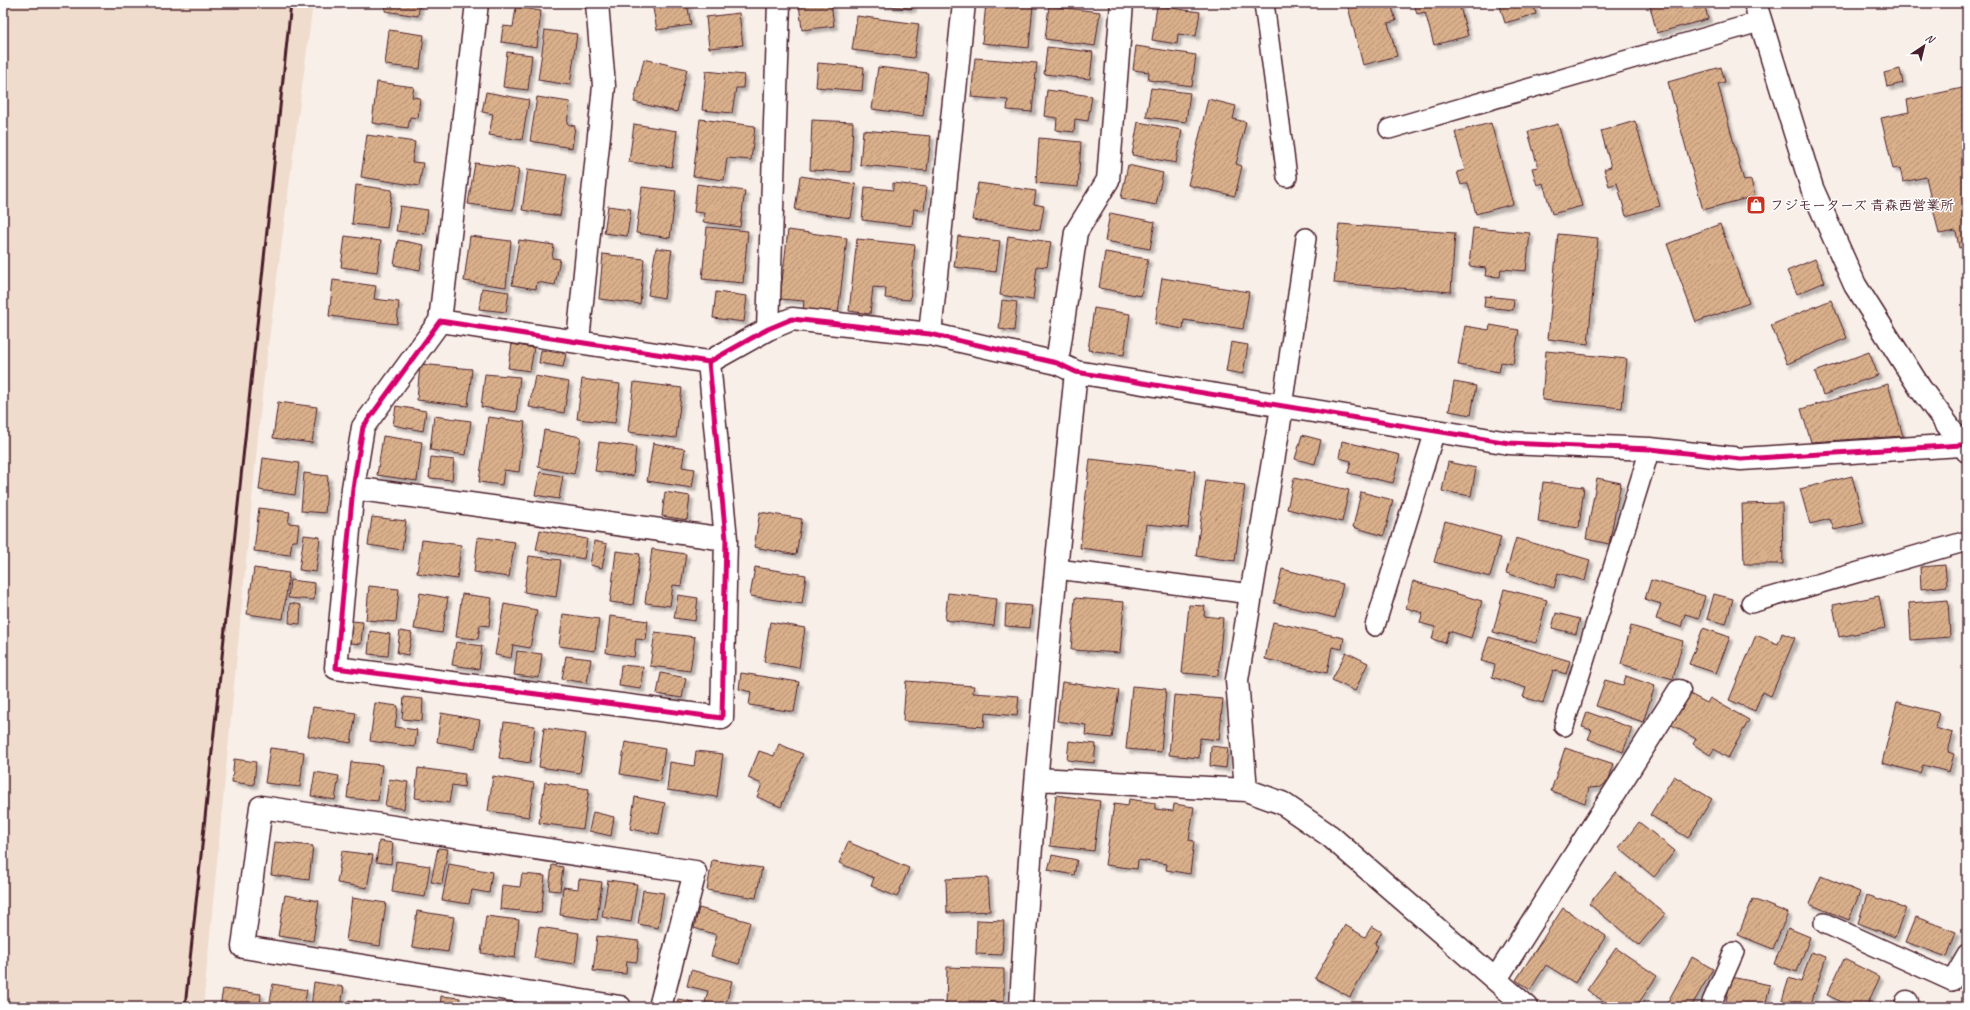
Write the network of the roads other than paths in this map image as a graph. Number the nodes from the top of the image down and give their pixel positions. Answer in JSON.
{"nodes":[{"id":1,"x":477,"y":3,"type":"edge"},
{"id":2,"x":597,"y":3,"type":"edge"},
{"id":3,"x":780,"y":3,"type":"edge"},
{"id":4,"x":964,"y":3,"type":"edge"},
{"id":5,"x":1122,"y":3,"type":"edge"},
{"id":6,"x":1264,"y":3,"type":"edge"},
{"id":7,"x":1757,"y":12,"type":"edge"},
{"id":8,"x":1389,"y":128,"type":"dead end"},
{"id":9,"x":1287,"y":178,"type":"dead end"},
{"id":10,"x":1306,"y":238,"type":"dead end"},
{"id":11,"x":440,"y":321,"type":"junction"},
{"id":12,"x":768,"y":329,"type":"junction"},
{"id":13,"x":930,"y":334,"type":"junction"},
{"id":14,"x":578,"y":341,"type":"junction"},
{"id":15,"x":709,"y":362,"type":"junction"},
{"id":16,"x":1066,"y":368,"type":"junction"},
{"id":17,"x":1282,"y":407,"type":"junction"},
{"id":18,"x":1435,"y":431,"type":"junction"},
{"id":19,"x":1964,"y":448,"type":"edge"},
{"id":20,"x":1650,"y":449,"type":"junction"},
{"id":21,"x":353,"y":488,"type":"junction"},
{"id":22,"x":726,"y":539,"type":"junction"},
{"id":23,"x":1967,"y":541,"type":"edge"},
{"id":24,"x":1057,"y":569,"type":"junction"},
{"id":25,"x":1251,"y":594,"type":"junction"},
{"id":26,"x":1751,"y":603,"type":"dead end"},
{"id":27,"x":1375,"y":626,"type":"dead end"},
{"id":28,"x":1679,"y":691,"type":"dead end"},
{"id":29,"x":1564,"y":726,"type":"dead end"},
{"id":30,"x":1037,"y":779,"type":"junction"},
{"id":31,"x":1246,"y":790,"type":"junction"},
{"id":32,"x":1824,"y":922,"type":"dead end"},
{"id":33,"x":1734,"y":952,"type":"dead end"},
{"id":34,"x":1967,"y":955,"type":"edge"},
{"id":35,"x":1496,"y":979,"type":"junction"},
{"id":36,"x":620,"y":1007,"type":"edge"},
{"id":37,"x":660,"y":1007,"type":"edge"},
{"id":38,"x":1021,"y":1007,"type":"edge"},
{"id":39,"x":1528,"y":1007,"type":"edge"},
{"id":40,"x":1712,"y":1007,"type":"edge"}],
"edges":[{"from":1,"to":11,"type":"street"},
{"from":2,"to":14,"type":"street"},
{"from":3,"to":12,"type":"street"},
{"from":4,"to":13,"type":"street"},
{"from":5,"to":16,"type":"street"},
{"from":6,"to":9,"type":"lane"},
{"from":7,"to":8,"type":"lane"},
{"from":7,"to":19,"type":"street"},
{"from":10,"to":17,"type":"lane"},
{"from":11,"to":14,"type":"street"},
{"from":11,"to":21,"type":"street"},
{"from":12,"to":13,"type":"street"},
{"from":12,"to":15,"type":"street"},
{"from":13,"to":16,"type":"street"},
{"from":14,"to":15,"type":"street"},
{"from":15,"to":22,"type":"street"},
{"from":16,"to":17,"type":"street"},
{"from":16,"to":24,"type":"street"},
{"from":17,"to":18,"type":"street"},
{"from":17,"to":25,"type":"street"},
{"from":18,"to":20,"type":"street"},
{"from":18,"to":27,"type":"lane"},
{"from":19,"to":20,"type":"street"},
{"from":20,"to":29,"type":"lane"},
{"from":21,"to":22,"type":"street"},
{"from":21,"to":22,"type":"street"},
{"from":23,"to":26,"type":"lane"},
{"from":24,"to":25,"type":"lane"},
{"from":24,"to":30,"type":"street"},
{"from":25,"to":31,"type":"street"},
{"from":28,"to":35,"type":"street"},
{"from":30,"to":31,"type":"street"},
{"from":30,"to":38,"type":"street"},
{"from":31,"to":35,"type":"street"},
{"from":32,"to":34,"type":"lane"},
{"from":33,"to":40,"type":"lane"},
{"from":35,"to":39,"type":"street"},
{"from":36,"to":37,"type":"street"}]}
